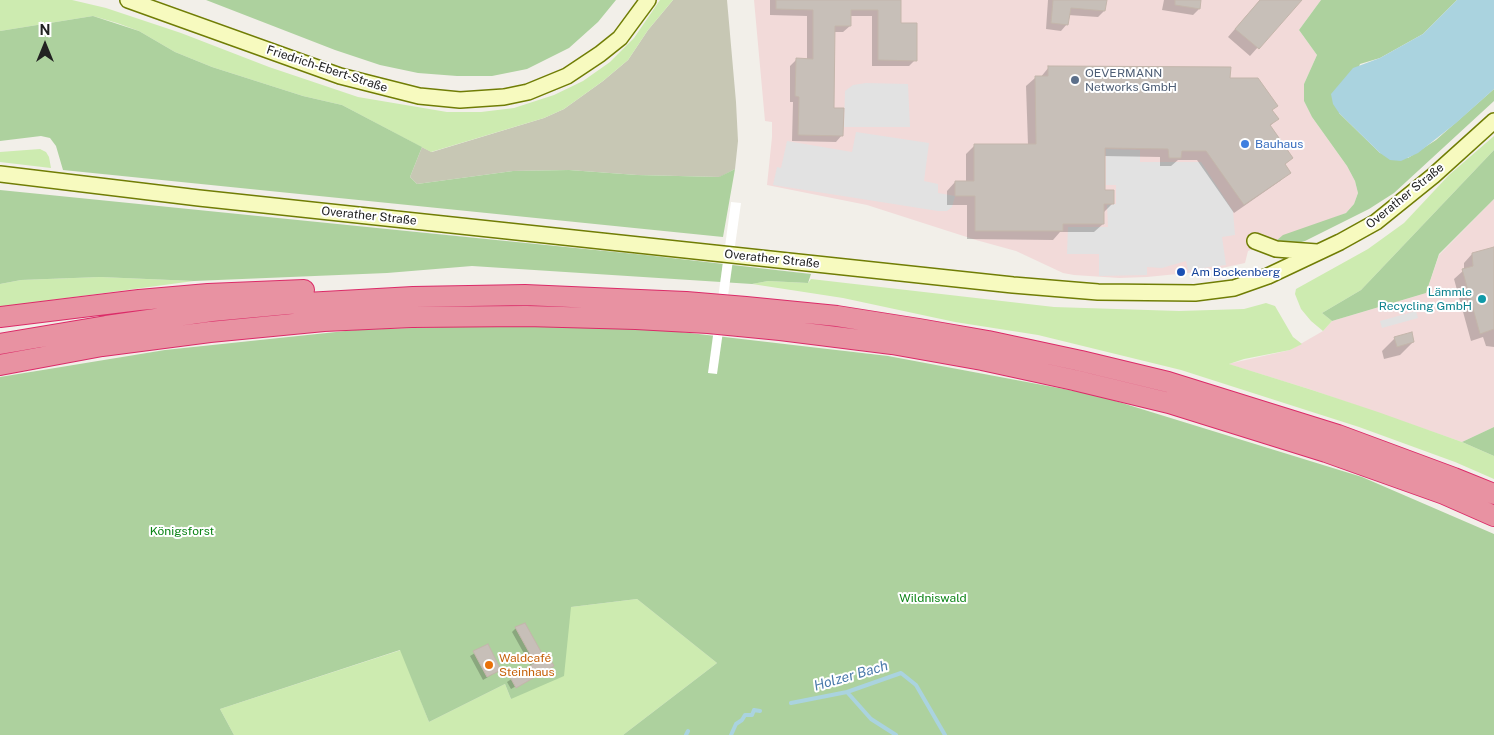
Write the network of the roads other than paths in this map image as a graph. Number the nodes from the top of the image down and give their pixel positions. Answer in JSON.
{"nodes":[{"id":1,"x":128,"y":0,"type":"edge"},
{"id":2,"x":648,"y":0,"type":"edge"},
{"id":3,"x":1494,"y":121,"type":"edge"},
{"id":4,"x":0,"y":174,"type":"edge"},
{"id":5,"x":1255,"y":240,"type":"dead end"},
{"id":6,"x":1321,"y":252,"type":"junction"},
{"id":7,"x":525,"y":295,"type":"junction"},
{"id":8,"x":0,"y":317,"type":"edge"},
{"id":9,"x":0,"y":344,"type":"edge"},
{"id":10,"x":0,"y":364,"type":"edge"},
{"id":11,"x":1494,"y":494,"type":"edge"},
{"id":12,"x":1494,"y":516,"type":"edge"}],
"edges":[{"from":1,"to":2,"type":"main road","name":"Friedrich-Ebert-Straße"},
{"from":3,"to":6,"type":"main road","name":"Overather Straße"},
{"from":4,"to":6,"type":"main road","name":"Overather Straße"},
{"from":5,"to":6,"type":"main road"},
{"from":7,"to":8,"type":"highway"},
{"from":7,"to":9,"type":"highway"},
{"from":7,"to":11,"type":"highway"},
{"from":10,"to":12,"type":"highway"}]}
